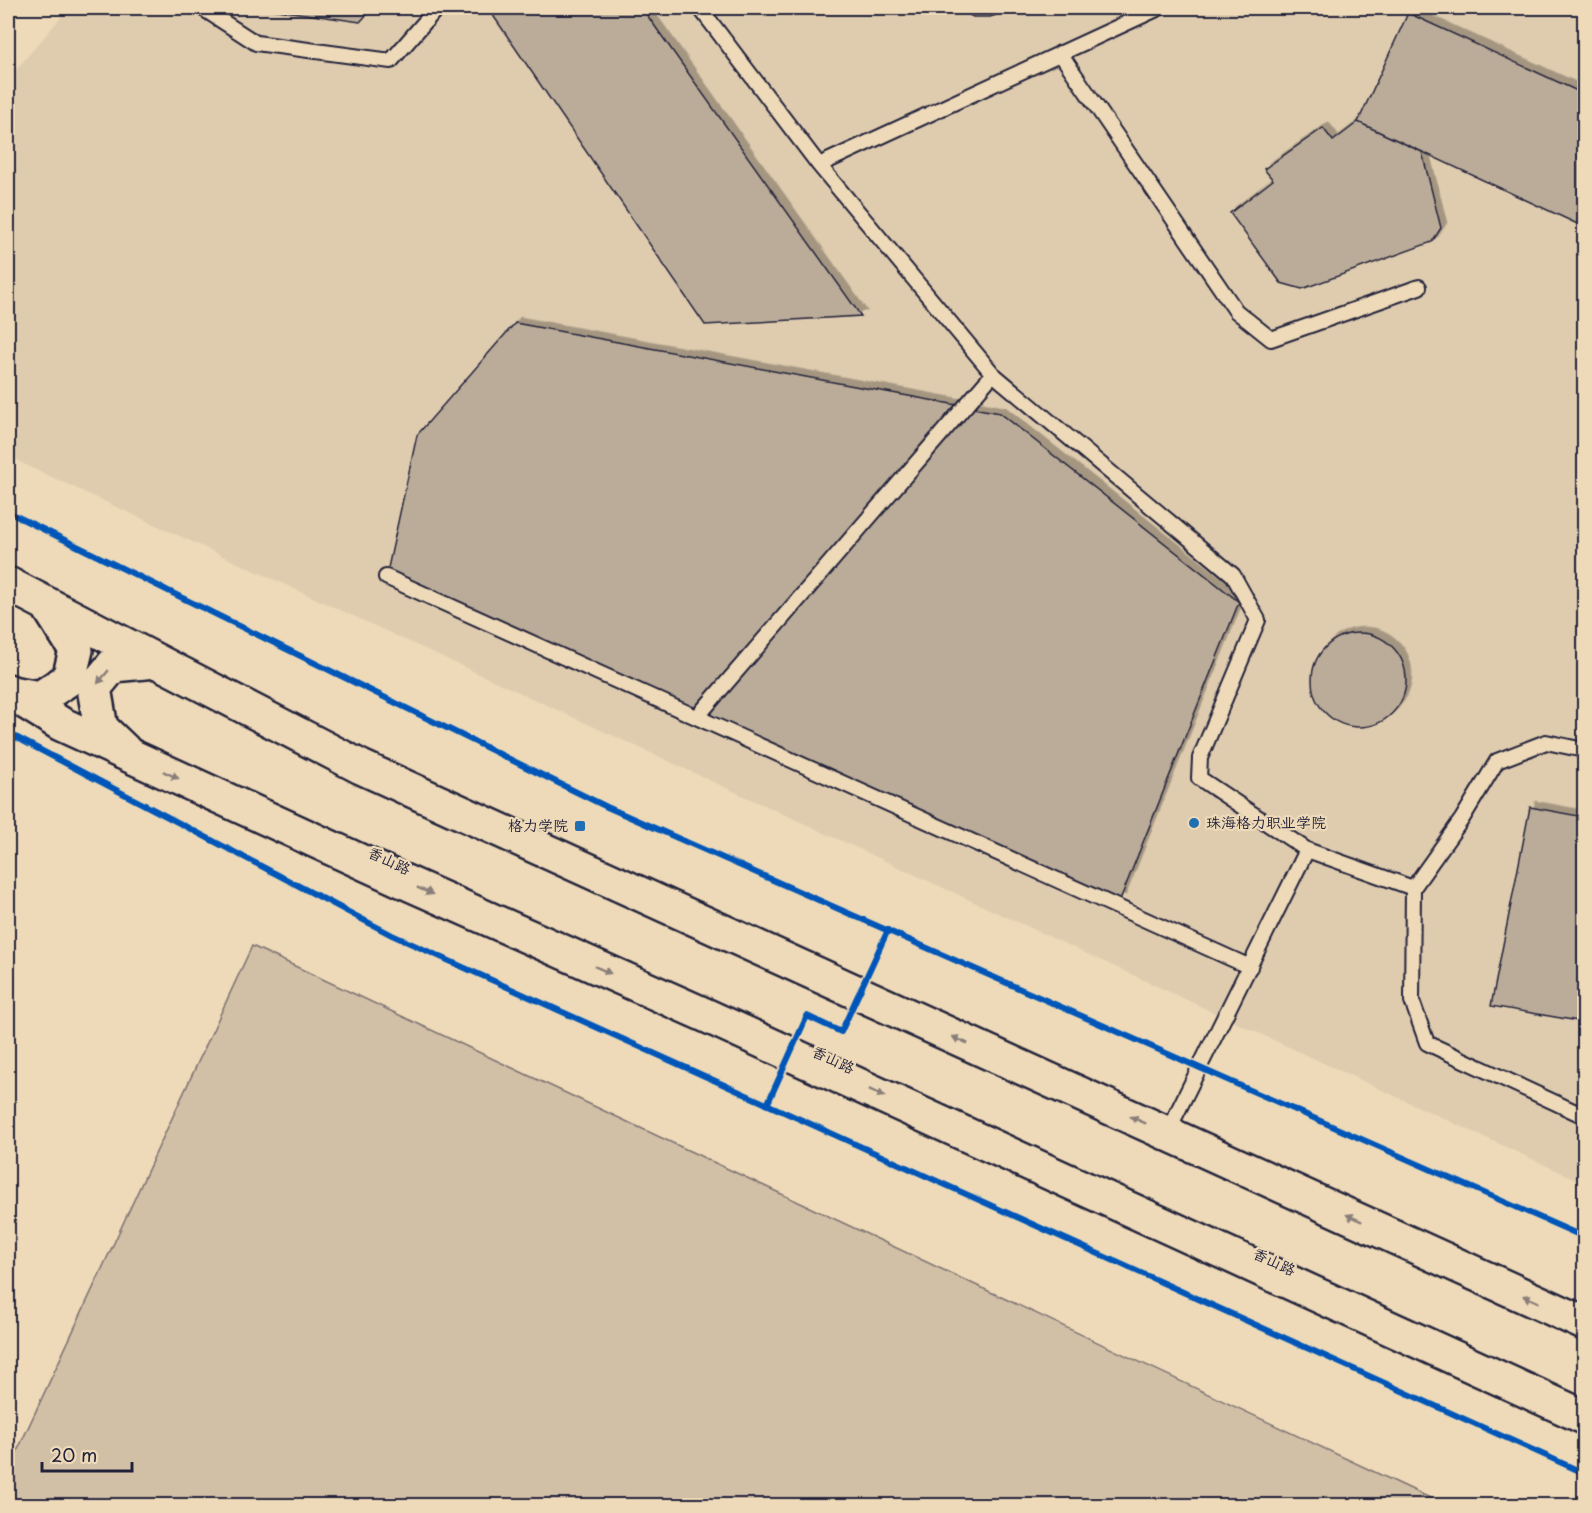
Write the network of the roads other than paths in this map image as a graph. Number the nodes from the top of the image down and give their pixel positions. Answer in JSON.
{"nodes":[{"id":1,"x":202,"y":8,"type":"edge"},
{"id":2,"x":437,"y":8,"type":"edge"},
{"id":3,"x":700,"y":8,"type":"edge"},
{"id":4,"x":1159,"y":8,"type":"edge"},
{"id":5,"x":1060,"y":53,"type":"junction"},
{"id":6,"x":819,"y":165,"type":"junction"},
{"id":7,"x":1419,"y":286,"type":"dead end"},
{"id":8,"x":993,"y":374,"type":"junction"},
{"id":9,"x":386,"y":577,"type":"dead end"},
{"id":10,"x":8,"y":584,"type":"edge"},
{"id":11,"x":48,"y":605,"type":"junction"},
{"id":12,"x":156,"y":661,"type":"junction"},
{"id":13,"x":9,"y":692,"type":"edge"},
{"id":14,"x":697,"y":717,"type":"junction"},
{"id":15,"x":1584,"y":750,"type":"edge"},
{"id":16,"x":131,"y":756,"type":"junction"},
{"id":17,"x":1307,"y":850,"type":"junction"},
{"id":18,"x":1413,"y":888,"type":"junction"},
{"id":19,"x":1250,"y":967,"type":"junction"},
{"id":20,"x":1584,"y":1116,"type":"edge"},
{"id":21,"x":1167,"y":1133,"type":"junction"},
{"id":22,"x":1584,"y":1323,"type":"edge"},
{"id":23,"x":1584,"y":1417,"type":"edge"}],
"edges":[{"from":1,"to":2,"type":"lane"},
{"from":3,"to":6,"type":"lane"},
{"from":4,"to":5,"type":"lane"},
{"from":5,"to":6,"type":"lane"},
{"from":5,"to":7,"type":"lane"},
{"from":6,"to":8,"type":"lane"},
{"from":8,"to":14,"type":"lane"},
{"from":8,"to":17,"type":"lane"},
{"from":9,"to":14,"type":"lane"},
{"from":10,"to":11,"type":"main road"},
{"from":11,"to":12,"type":"main road"},
{"from":11,"to":13,"type":"main road"},
{"from":12,"to":16,"type":"main road","one_way":true},
{"from":21,"to":12,"type":"main road","one_way":true},
{"from":13,"to":16,"type":"main road","name":"香山路"},
{"from":14,"to":19,"type":"lane"},
{"from":15,"to":18,"type":"lane"},
{"from":16,"to":23,"type":"main road","name":"香山路","one_way":true},
{"from":17,"to":18,"type":"lane"},
{"from":17,"to":19,"type":"lane"},
{"from":18,"to":20,"type":"lane"},
{"from":19,"to":21,"type":"lane"},
{"from":22,"to":21,"type":"main road","one_way":true}]}
